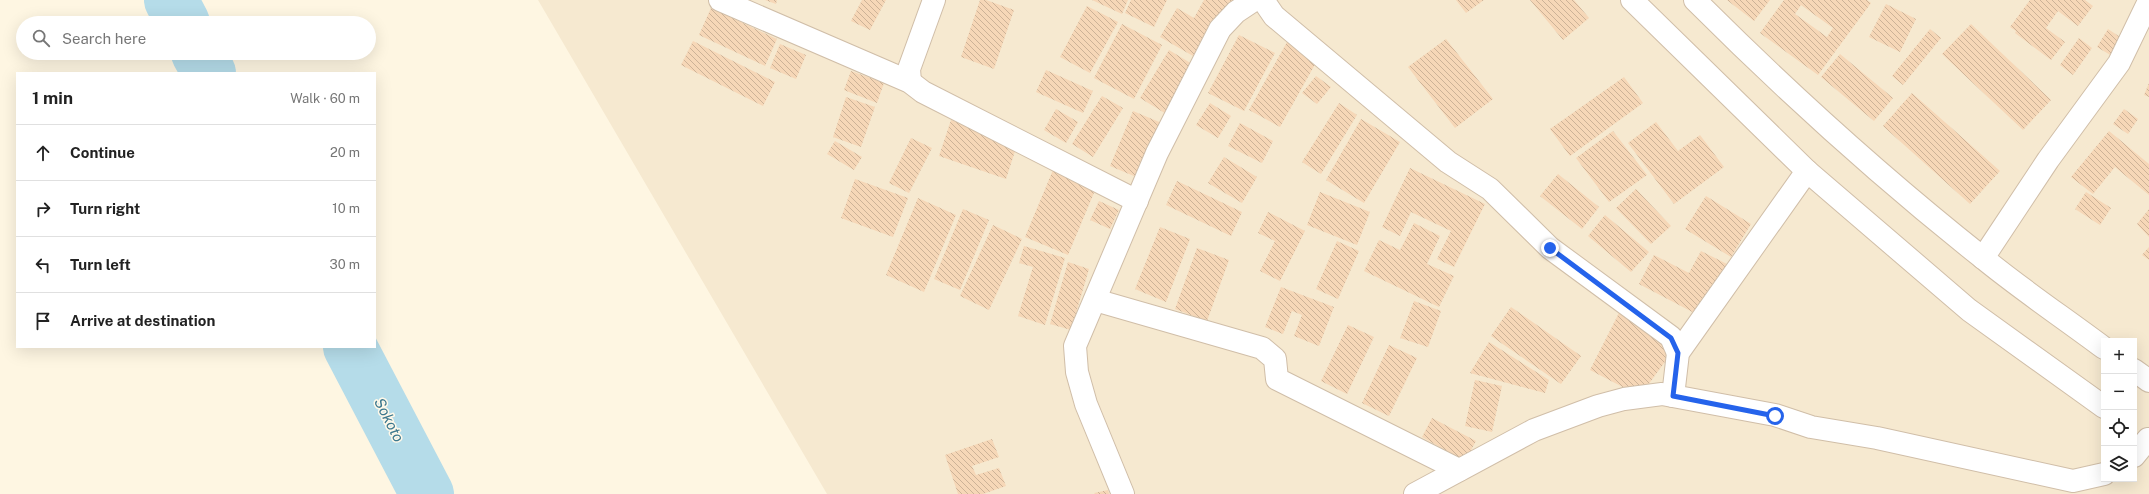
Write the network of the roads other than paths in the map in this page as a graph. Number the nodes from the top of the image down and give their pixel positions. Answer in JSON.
{"nodes":[{"id":1,"x":720,"y":0,"type":"edge"},
{"id":2,"x":934,"y":0,"type":"edge"},
{"id":3,"x":1254,"y":0,"type":"edge"},
{"id":4,"x":1263,"y":0,"type":"edge"},
{"id":5,"x":1632,"y":0,"type":"edge"},
{"id":6,"x":1695,"y":0,"type":"edge"},
{"id":7,"x":2149,"y":1,"type":"edge"},
{"id":8,"x":910,"y":82,"type":"junction"},
{"id":9,"x":1807,"y":171,"type":"junction"},
{"id":10,"x":1137,"y":201,"type":"junction"},
{"id":11,"x":1983,"y":258,"type":"junction"},
{"id":12,"x":1095,"y":300,"type":"junction"},
{"id":13,"x":2101,"y":346,"type":"edge"},
{"id":14,"x":1678,"y":353,"type":"junction"},
{"id":15,"x":2137,"y":372,"type":"edge"},
{"id":16,"x":2149,"y":381,"type":"edge"},
{"id":17,"x":1673,"y":396,"type":"junction"},
{"id":18,"x":2101,"y":405,"type":"edge"},
{"id":19,"x":2144,"y":436,"type":"edge"},
{"id":20,"x":2137,"y":450,"type":"edge"},
{"id":21,"x":1459,"y":470,"type":"junction"},
{"id":22,"x":2101,"y":475,"type":"edge"},
{"id":23,"x":1123,"y":494,"type":"edge"},
{"id":24,"x":1415,"y":494,"type":"edge"}],
"edges":[{"from":1,"to":8,"type":"street"},
{"from":2,"to":8,"type":"street"},
{"from":3,"to":10,"type":"street"},
{"from":4,"to":14,"type":"street"},
{"from":5,"to":9,"type":"street"},
{"from":6,"to":11,"type":"street"},
{"from":7,"to":11,"type":"street"},
{"from":8,"to":10,"type":"street"},
{"from":9,"to":14,"type":"street"},
{"from":9,"to":18,"type":"street"},
{"from":10,"to":12,"type":"street"},
{"from":11,"to":13,"type":"street"},
{"from":12,"to":21,"type":"street"},
{"from":12,"to":23,"type":"street"},
{"from":14,"to":17,"type":"street"},
{"from":15,"to":16,"type":"street"},
{"from":17,"to":21,"type":"street"},
{"from":17,"to":22,"type":"street"},
{"from":19,"to":20,"type":"street"},
{"from":21,"to":24,"type":"street"}]}
